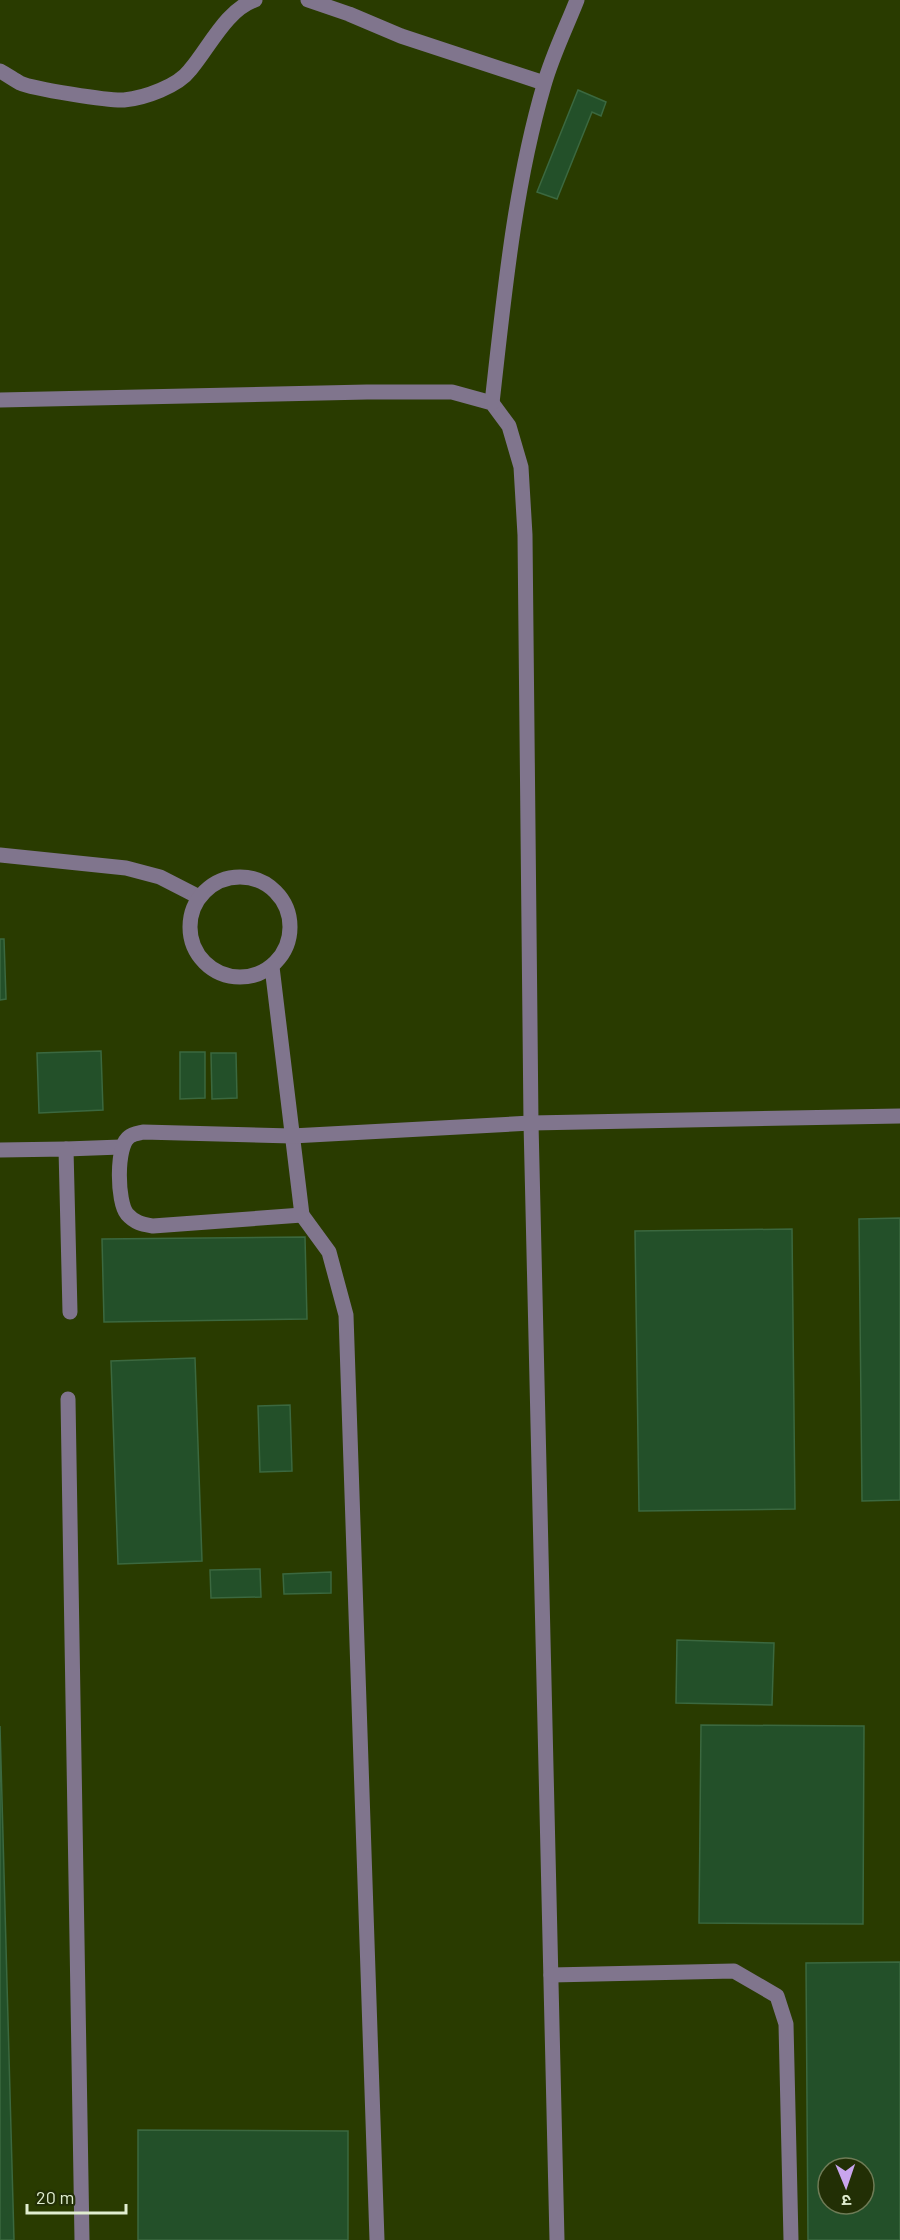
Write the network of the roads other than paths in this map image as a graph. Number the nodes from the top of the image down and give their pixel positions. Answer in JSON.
{"nodes":[{"id":1,"x":255,"y":0,"type":"edge"},
{"id":2,"x":308,"y":0,"type":"edge"},
{"id":3,"x":577,"y":0,"type":"edge"},
{"id":4,"x":0,"y":71,"type":"edge"},
{"id":5,"x":544,"y":83,"type":"junction"},
{"id":6,"x":0,"y":400,"type":"edge"},
{"id":7,"x":492,"y":403,"type":"junction"},
{"id":8,"x":0,"y":855,"type":"edge"},
{"id":9,"x":199,"y":897,"type":"junction"},
{"id":10,"x":272,"y":968,"type":"junction"},
{"id":11,"x":900,"y":1116,"type":"edge"},
{"id":12,"x":531,"y":1123,"type":"junction"},
{"id":13,"x":292,"y":1136,"type":"junction"},
{"id":14,"x":121,"y":1147,"type":"junction"},
{"id":15,"x":66,"y":1149,"type":"junction"},
{"id":16,"x":0,"y":1150,"type":"edge"},
{"id":17,"x":302,"y":1215,"type":"junction"},
{"id":18,"x":70,"y":1312,"type":"dead end"},
{"id":19,"x":68,"y":1399,"type":"dead end"},
{"id":20,"x":551,"y":1975,"type":"junction"},
{"id":21,"x":82,"y":2240,"type":"edge"},
{"id":22,"x":377,"y":2240,"type":"edge"},
{"id":23,"x":557,"y":2240,"type":"edge"},
{"id":24,"x":791,"y":2240,"type":"edge"}],
"edges":[{"from":1,"to":4,"type":"street"},
{"from":2,"to":5,"type":"street"},
{"from":3,"to":5,"type":"street"},
{"from":5,"to":7,"type":"street"},
{"from":6,"to":7,"type":"street"},
{"from":7,"to":12,"type":"street"},
{"from":8,"to":9,"type":"street"},
{"from":9,"to":10,"type":"street"},
{"from":9,"to":10,"type":"street"},
{"from":10,"to":13,"type":"street"},
{"from":11,"to":12,"type":"street"},
{"from":12,"to":13,"type":"street"},
{"from":12,"to":20,"type":"street"},
{"from":13,"to":14,"type":"street"},
{"from":13,"to":17,"type":"street"},
{"from":14,"to":15,"type":"street"},
{"from":14,"to":17,"type":"street"},
{"from":15,"to":16,"type":"street"},
{"from":15,"to":18,"type":"street"},
{"from":17,"to":22,"type":"street"},
{"from":19,"to":21,"type":"street"},
{"from":20,"to":23,"type":"street"},
{"from":20,"to":24,"type":"street"}]}
